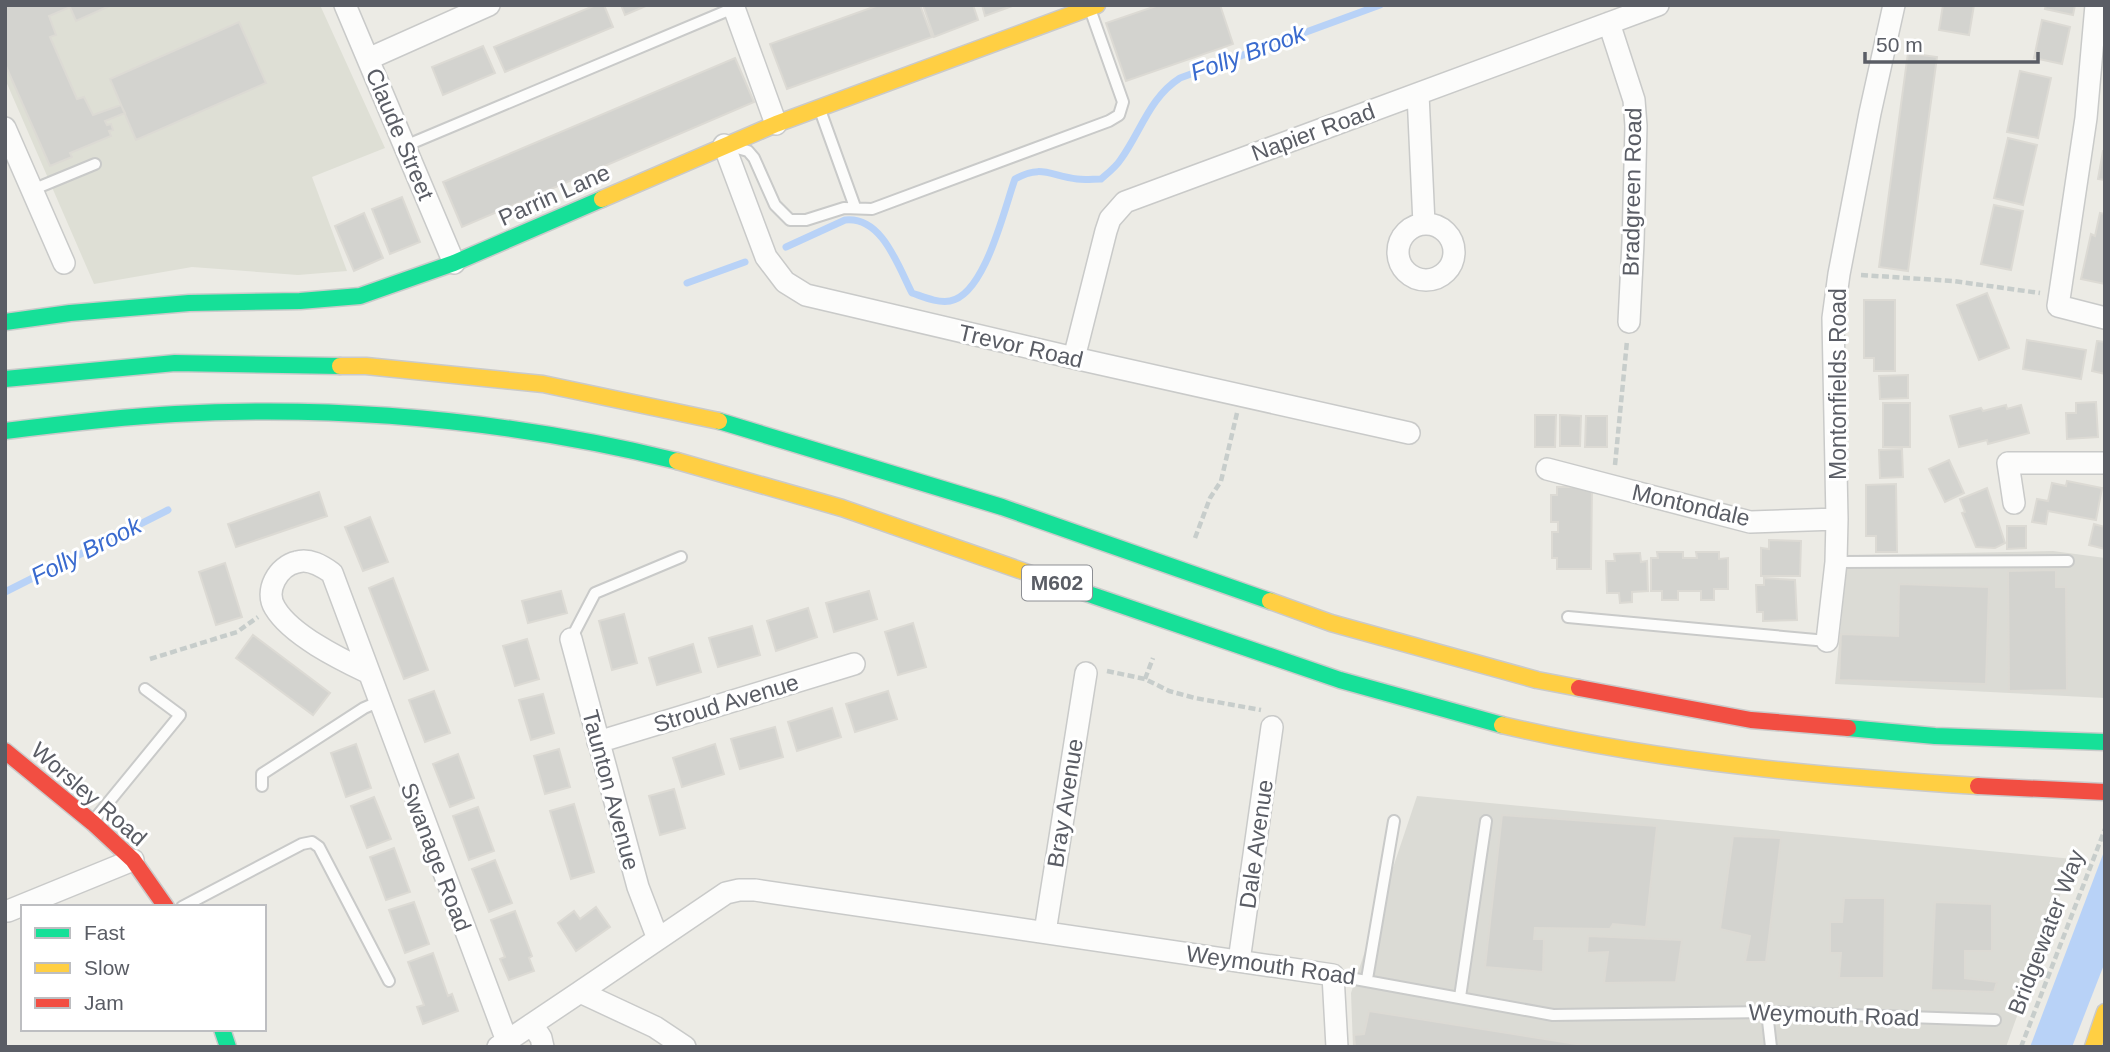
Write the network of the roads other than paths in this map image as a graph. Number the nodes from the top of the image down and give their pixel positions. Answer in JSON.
{"nodes":[{"id":1,"x":345,"y":5,"type":"edge"},
{"id":2,"x":489,"y":5,"type":"edge"},
{"id":3,"x":1658,"y":5,"type":"edge"},
{"id":4,"x":1894,"y":5,"type":"edge"},
{"id":5,"x":2096,"y":5,"type":"edge"},
{"id":6,"x":736,"y":6,"type":"edge"},
{"id":7,"x":1093,"y":7,"type":"edge"},
{"id":8,"x":1609,"y":23,"type":"junction"},
{"id":9,"x":368,"y":59,"type":"junction"},
{"id":10,"x":1418,"y":93,"type":"junction"},
{"id":11,"x":819,"y":107,"type":"junction"},
{"id":12,"x":2095,"y":120,"type":"edge"},
{"id":13,"x":776,"y":124,"type":"junction"},
{"id":14,"x":5,"y":128,"type":"edge"},
{"id":15,"x":724,"y":145,"type":"junction"},
{"id":16,"x":405,"y":146,"type":"junction"},
{"id":17,"x":95,"y":164,"type":"dead end"},
{"id":18,"x":32,"y":190,"type":"junction"},
{"id":19,"x":855,"y":207,"type":"junction"},
{"id":20,"x":1424,"y":224,"type":"dead end"},
{"id":21,"x":64,"y":263,"type":"dead end"},
{"id":22,"x":454,"y":264,"type":"junction"},
{"id":23,"x":2105,"y":318,"type":"edge"},
{"id":24,"x":5,"y":322,"type":"edge"},
{"id":25,"x":1629,"y":322,"type":"road end"},
{"id":26,"x":1074,"y":358,"type":"junction"},
{"id":27,"x":5,"y":379,"type":"edge"},
{"id":28,"x":5,"y":431,"type":"edge"},
{"id":29,"x":1409,"y":433,"type":"dead end"},
{"id":30,"x":2105,"y":463,"type":"edge"},
{"id":31,"x":1547,"y":470,"type":"dead end"},
{"id":32,"x":2014,"y":503,"type":"dead end"},
{"id":33,"x":1837,"y":519,"type":"junction"},
{"id":34,"x":681,"y":556,"type":"dead end"},
{"id":35,"x":2068,"y":561,"type":"dead end"},
{"id":36,"x":1836,"y":562,"type":"junction"},
{"id":37,"x":1568,"y":617,"type":"dead end"},
{"id":38,"x":571,"y":639,"type":"joint"},
{"id":39,"x":1827,"y":641,"type":"joint"},
{"id":40,"x":853,"y":664,"type":"dead end"},
{"id":41,"x":368,"y":672,"type":"junction"},
{"id":42,"x":1086,"y":673,"type":"road end"},
{"id":43,"x":145,"y":689,"type":"dead end"},
{"id":44,"x":378,"y":702,"type":"junction"},
{"id":45,"x":1272,"y":727,"type":"road end"},
{"id":46,"x":598,"y":742,"type":"junction"},
{"id":47,"x":2105,"y":742,"type":"edge"},
{"id":48,"x":5,"y":751,"type":"edge"},
{"id":49,"x":262,"y":786,"type":"dead end"},
{"id":50,"x":2105,"y":792,"type":"edge"},
{"id":51,"x":1394,"y":821,"type":"dead end"},
{"id":52,"x":1486,"y":821,"type":"dead end"},
{"id":53,"x":93,"y":822,"type":"junction"},
{"id":54,"x":133,"y":860,"type":"junction"},
{"id":55,"x":23,"y":905,"type":"edge"},
{"id":56,"x":165,"y":905,"type":"edge"},
{"id":57,"x":186,"y":905,"type":"edge"},
{"id":58,"x":21,"y":906,"type":"edge"},
{"id":59,"x":8,"y":911,"type":"dead end"},
{"id":60,"x":1045,"y":932,"type":"junction"},
{"id":61,"x":658,"y":939,"type":"junction"},
{"id":62,"x":1239,"y":961,"type":"junction"},
{"id":63,"x":1333,"y":975,"type":"junction"},
{"id":64,"x":1367,"y":979,"type":"junction"},
{"id":65,"x":389,"y":981,"type":"dead end"},
{"id":66,"x":580,"y":992,"type":"junction"},
{"id":67,"x":1460,"y":997,"type":"junction"},
{"id":68,"x":1767,"y":1012,"type":"junction"},
{"id":69,"x":2105,"y":1012,"type":"edge"},
{"id":70,"x":1995,"y":1020,"type":"dead end"},
{"id":71,"x":532,"y":1024,"type":"junction"},
{"id":72,"x":503,"y":1044,"type":"edge"},
{"id":73,"x":543,"y":1047,"type":"edge"},
{"id":74,"x":685,"y":1047,"type":"edge"},
{"id":75,"x":1337,"y":1047,"type":"edge"},
{"id":76,"x":1771,"y":1047,"type":"edge"},
{"id":77,"x":2093,"y":1047,"type":"edge"}],
"edges":[{"from":1,"to":9,"type":"street","name":"Claude Street"},
{"from":2,"to":9,"type":"street"},
{"from":3,"to":8,"type":"street","name":"Napier Road"},
{"from":4,"to":33,"type":"street","name":"Montonfields Road"},
{"from":5,"to":12,"type":"street"},
{"from":6,"to":13,"type":"street"},
{"from":6,"to":16,"type":"lane"},
{"from":7,"to":11,"type":"main road","name":"Parrin Lane"},
{"from":7,"to":19,"type":"lane"},
{"from":8,"to":10,"type":"street","name":"Napier Road"},
{"from":8,"to":25,"type":"street","name":"Bradgreen Road"},
{"from":9,"to":16,"type":"street","name":"Claude Street"},
{"from":10,"to":20,"type":"street"},
{"from":10,"to":26,"type":"street","name":"Napier Road"},
{"from":11,"to":13,"type":"main road","name":"Parrin Lane"},
{"from":11,"to":19,"type":"lane"},
{"from":12,"to":23,"type":"street"},
{"from":13,"to":15,"type":"main road","name":"Parrin Lane"},
{"from":14,"to":18,"type":"street"},
{"from":15,"to":19,"type":"lane"},
{"from":15,"to":22,"type":"main road","name":"Parrin Lane"},
{"from":15,"to":26,"type":"street","name":"Trevor Road"},
{"from":16,"to":22,"type":"street","name":"Claude Street"},
{"from":17,"to":18,"type":"lane"},
{"from":18,"to":21,"type":"street"},
{"from":22,"to":24,"type":"main road","name":"Parrin Lane"},
{"from":26,"to":29,"type":"street","name":"Trevor Road"},
{"from":27,"to":47,"type":"main road","number":"M602"},
{"from":28,"to":50,"type":"main road","number":"M602"},
{"from":30,"to":32,"type":"street"},
{"from":31,"to":33,"type":"street","name":"Montondale"},
{"from":33,"to":36,"type":"street","name":"Montonfields Road"},
{"from":34,"to":38,"type":"lane"},
{"from":35,"to":36,"type":"lane"},
{"from":36,"to":39,"type":"street","name":"Montonfields Road"},
{"from":37,"to":39,"type":"lane"},
{"from":38,"to":46,"type":"street","name":"Taunton Avenue"},
{"from":40,"to":46,"type":"street","name":"Stroud Avenue"},
{"from":41,"to":41,"type":"street","name":"Swanage Road"},
{"from":41,"to":44,"type":"street","name":"Swanage Road"},
{"from":42,"to":60,"type":"street","name":"Bray Avenue"},
{"from":43,"to":53,"type":"lane"},
{"from":44,"to":49,"type":"lane"},
{"from":44,"to":72,"type":"street","name":"Swanage Road"},
{"from":45,"to":62,"type":"street","name":"Dale Avenue"},
{"from":46,"to":61,"type":"street","name":"Taunton Avenue"},
{"from":48,"to":53,"type":"main road","name":"Worsley Road"},
{"from":51,"to":64,"type":"lane"},
{"from":52,"to":67,"type":"lane"},
{"from":53,"to":54,"type":"main road","name":"Worsley Road"},
{"from":54,"to":55,"type":"street"},
{"from":54,"to":56,"type":"main road","name":"Worsley Road"},
{"from":57,"to":65,"type":"lane"},
{"from":58,"to":59,"type":"street"},
{"from":60,"to":61,"type":"street","name":"Weymouth Road"},
{"from":60,"to":62,"type":"street","name":"Weymouth Road"},
{"from":61,"to":66,"type":"street","name":"Weymouth Road"},
{"from":62,"to":63,"type":"street","name":"Weymouth Road"},
{"from":63,"to":64,"type":"lane","name":"Weymouth Road"},
{"from":63,"to":75,"type":"street"},
{"from":64,"to":67,"type":"lane","name":"Weymouth Road"},
{"from":66,"to":71,"type":"street","name":"Weymouth Road"},
{"from":66,"to":74,"type":"street"},
{"from":67,"to":68,"type":"lane","name":"Weymouth Road"},
{"from":68,"to":70,"type":"lane","name":"Weymouth Road"},
{"from":68,"to":76,"type":"lane"},
{"from":69,"to":77,"type":"main road"},
{"from":71,"to":72,"type":"street","name":"Weymouth Road"},
{"from":71,"to":73,"type":"street"}]}
